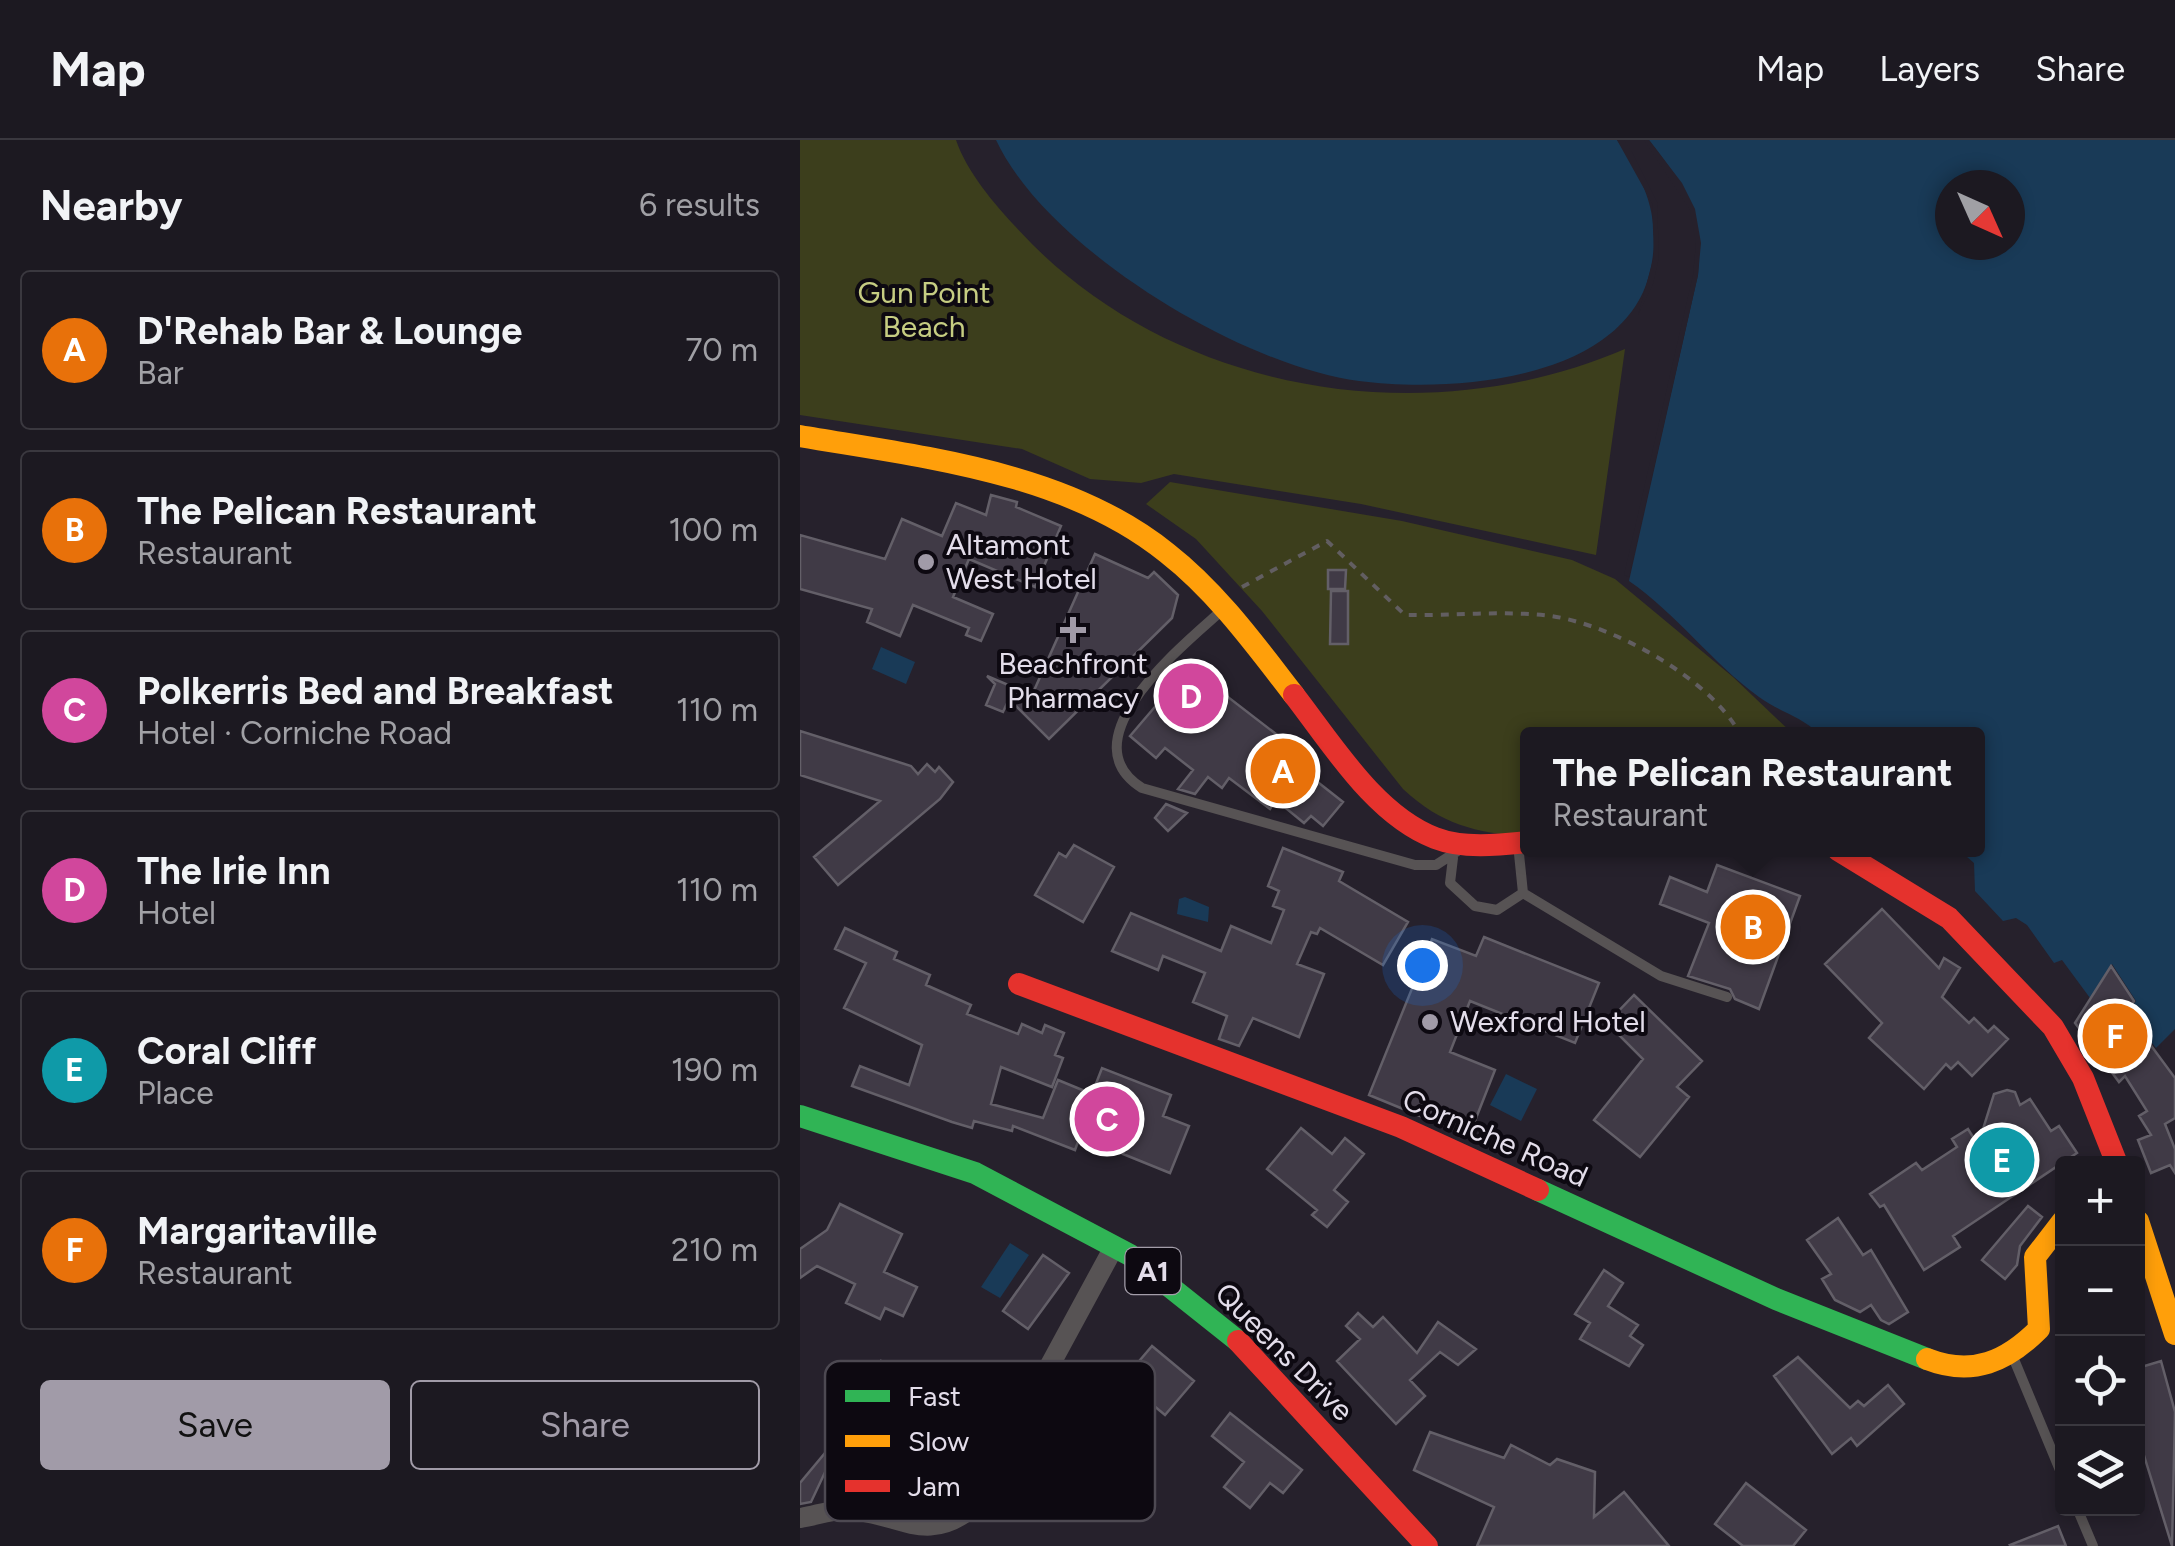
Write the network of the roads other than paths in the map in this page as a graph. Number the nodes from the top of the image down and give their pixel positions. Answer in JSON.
{"nodes":[{"id":1,"x":800,"y":436,"type":"edge"},
{"id":2,"x":1220,"y":608,"type":"junction"},
{"id":3,"x":1520,"y":843,"type":"edge"},
{"id":4,"x":1459,"y":850,"type":"junction"},
{"id":5,"x":1523,"y":857,"type":"edge"},
{"id":6,"x":1849,"y":857,"type":"edge"},
{"id":7,"x":1523,"y":893,"type":"junction"},
{"id":8,"x":1019,"y":984,"type":"dead end"},
{"id":9,"x":1727,"y":997,"type":"dead end"},
{"id":10,"x":800,"y":1116,"type":"edge"},
{"id":11,"x":2113,"y":1156,"type":"edge"},
{"id":12,"x":2055,"y":1231,"type":"edge"},
{"id":13,"x":2145,"y":1242,"type":"edge"},
{"id":14,"x":1114,"y":1247,"type":"junction"},
{"id":15,"x":2175,"y":1334,"type":"edge"},
{"id":16,"x":2012,"y":1356,"type":"junction"},
{"id":17,"x":1052,"y":1361,"type":"edge"},
{"id":18,"x":2055,"y":1458,"type":"edge"},
{"id":19,"x":825,"y":1514,"type":"edge"},
{"id":20,"x":2081,"y":1516,"type":"edge"},
{"id":21,"x":800,"y":1518,"type":"edge"},
{"id":22,"x":887,"y":1521,"type":"edge"},
{"id":23,"x":955,"y":1521,"type":"edge"},
{"id":24,"x":1427,"y":1546,"type":"edge"},
{"id":25,"x":2094,"y":1546,"type":"edge"}],
"edges":[{"from":1,"to":2,"type":"main road"},
{"from":2,"to":4,"type":"main road"},
{"from":2,"to":4,"type":"lane"},
{"from":3,"to":4,"type":"main road"},
{"from":4,"to":7,"type":"lane"},
{"from":5,"to":7,"type":"lane"},
{"from":6,"to":11,"type":"main road"},
{"from":7,"to":9,"type":"lane"},
{"from":8,"to":16,"type":"main road","name":"Corniche Road"},
{"from":10,"to":14,"type":"main road","name":"Queens Drive","number":"A1"},
{"from":12,"to":16,"type":"main road"},
{"from":13,"to":15,"type":"main road"},
{"from":14,"to":17,"type":"street"},
{"from":14,"to":24,"type":"main road","name":"Queens Drive","number":"A1"},
{"from":16,"to":18,"type":"lane"},
{"from":19,"to":21,"type":"street"},
{"from":20,"to":25,"type":"lane"},
{"from":22,"to":23,"type":"street"}]}
